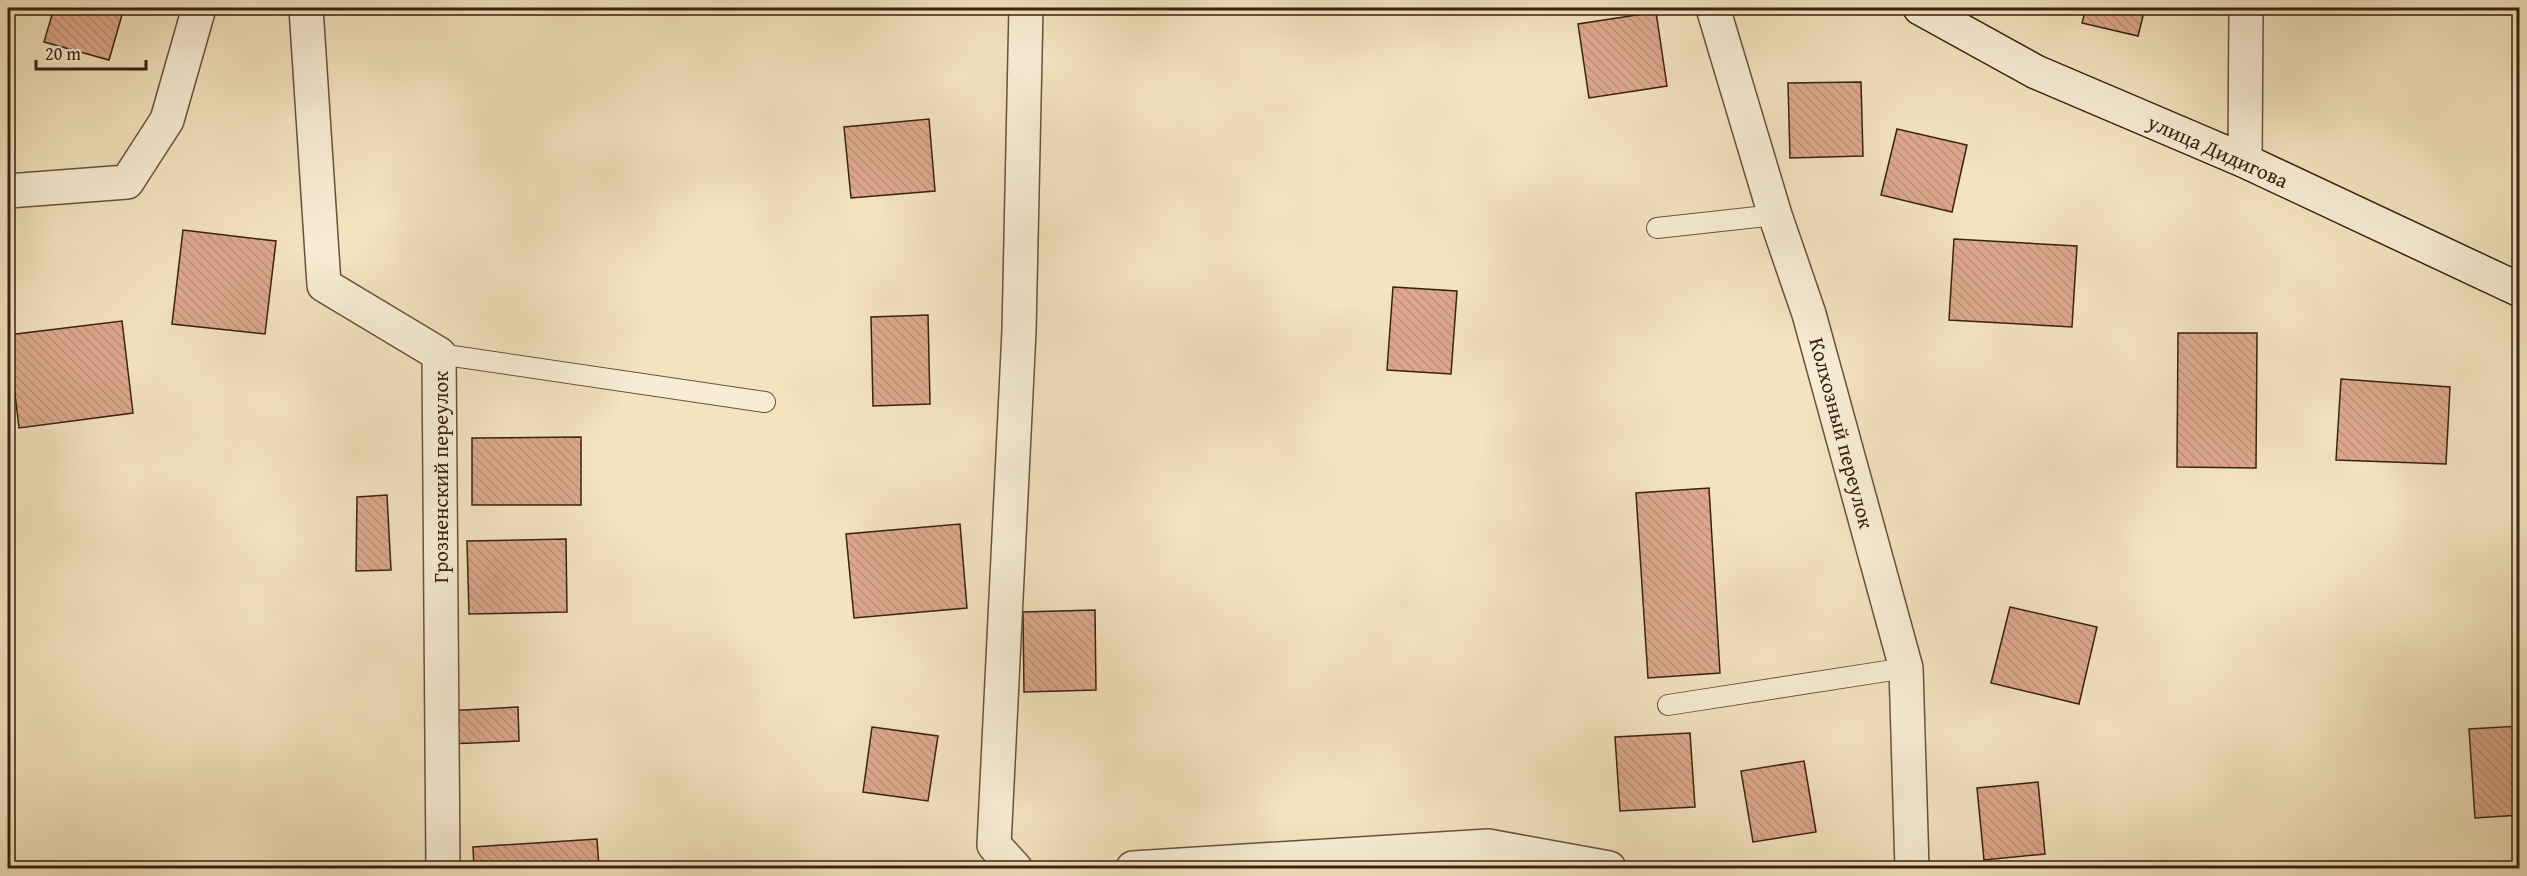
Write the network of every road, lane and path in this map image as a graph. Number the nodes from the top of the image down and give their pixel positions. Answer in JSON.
{"nodes":[{"id":1,"x":199,"y":8,"type":"edge"},
{"id":2,"x":306,"y":8,"type":"edge"},
{"id":3,"x":1026,"y":8,"type":"edge"},
{"id":4,"x":1713,"y":8,"type":"edge"},
{"id":5,"x":1920,"y":8,"type":"edge"},
{"id":6,"x":2246,"y":8,"type":"edge"},
{"id":7,"x":2245,"y":161,"type":"junction"},
{"id":8,"x":8,"y":191,"type":"edge"},
{"id":9,"x":1775,"y":215,"type":"junction"},
{"id":10,"x":1657,"y":228,"type":"dead end"},
{"id":11,"x":2520,"y":290,"type":"edge"},
{"id":12,"x":440,"y":354,"type":"junction"},
{"id":13,"x":765,"y":402,"type":"dead end"},
{"id":14,"x":1906,"y":668,"type":"junction"},
{"id":15,"x":1668,"y":705,"type":"dead end"},
{"id":16,"x":443,"y":868,"type":"edge"},
{"id":17,"x":1015,"y":868,"type":"edge"},
{"id":18,"x":1133,"y":868,"type":"edge"},
{"id":19,"x":1609,"y":868,"type":"edge"},
{"id":20,"x":1912,"y":868,"type":"edge"}],
"edges":[{"from":1,"to":8,"type":"street"},
{"from":2,"to":12,"type":"street","name":"Грозненский переулок"},
{"from":3,"to":17,"type":"street"},
{"from":4,"to":9,"type":"street","name":"Колхозный переулок"},
{"from":5,"to":7,"type":"street","name":"улица Дидигова"},
{"from":6,"to":7,"type":"street"},
{"from":7,"to":11,"type":"street","name":"улица Дидигова"},
{"from":9,"to":10,"type":"lane"},
{"from":9,"to":14,"type":"street","name":"Колхозный переулок"},
{"from":12,"to":13,"type":"lane"},
{"from":12,"to":16,"type":"street","name":"Грозненский переулок"},
{"from":14,"to":15,"type":"lane"},
{"from":14,"to":20,"type":"street","name":"Колхозный переулок"},
{"from":18,"to":19,"type":"street"}]}
